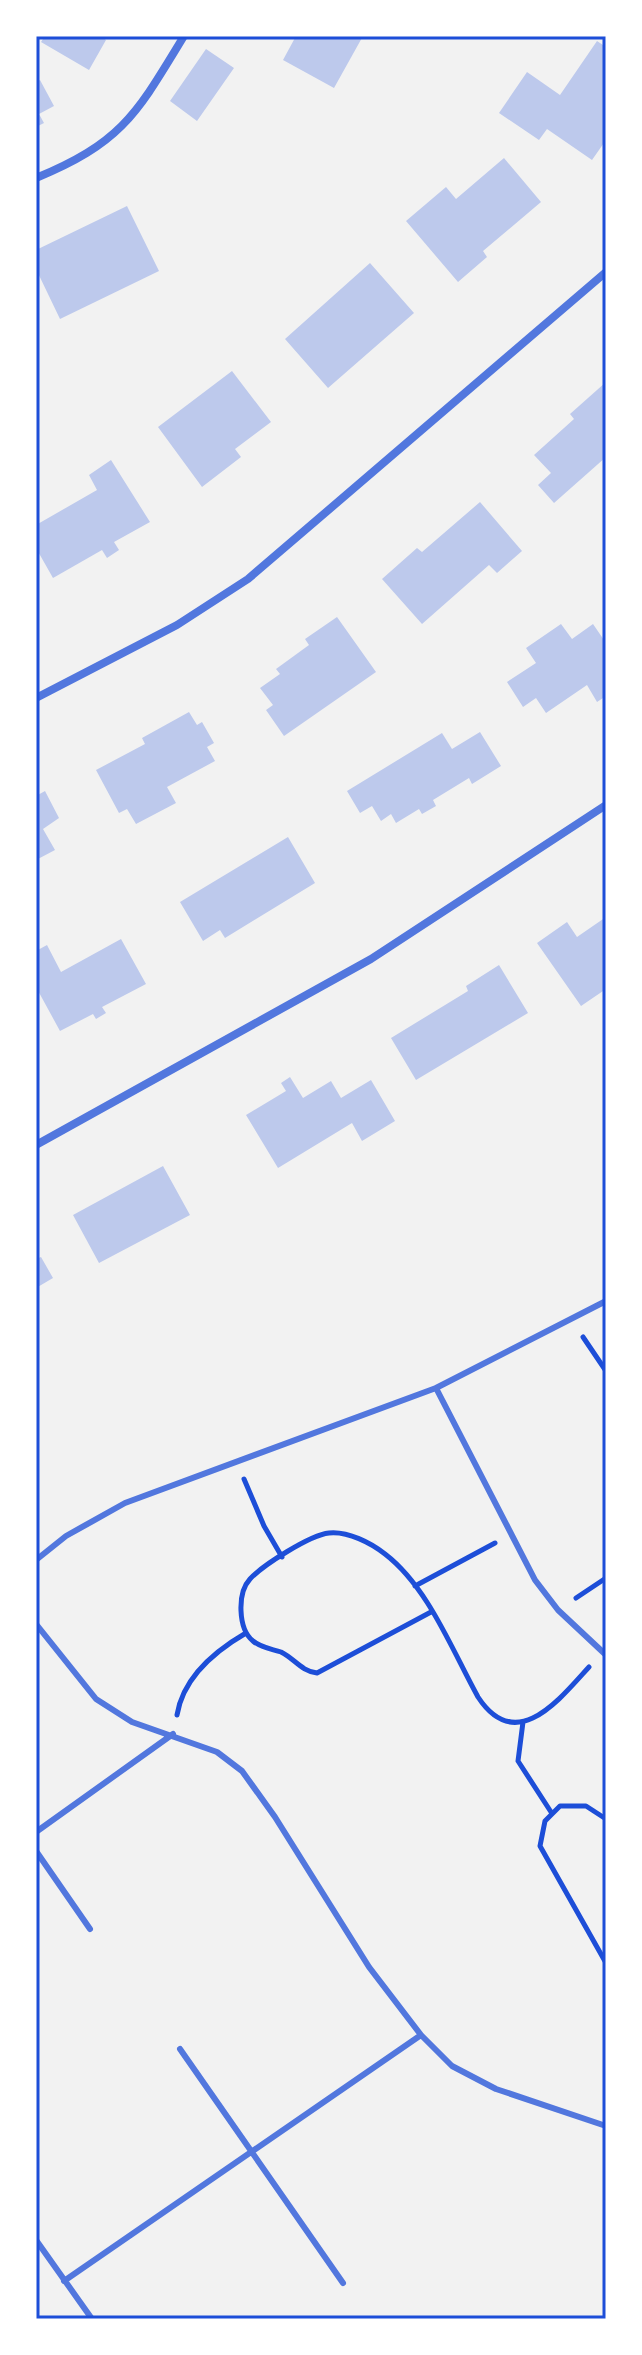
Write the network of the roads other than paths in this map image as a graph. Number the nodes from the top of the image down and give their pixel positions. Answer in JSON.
{"nodes":[{"id":1,"x":184,"y":36,"type":"edge"},
{"id":2,"x":36,"y":178,"type":"edge"},
{"id":3,"x":606,"y":272,"type":"edge"},
{"id":4,"x":36,"y":698,"type":"edge"},
{"id":5,"x":606,"y":805,"type":"edge"},
{"id":6,"x":36,"y":1145,"type":"edge"},
{"id":7,"x":606,"y":1301,"type":"edge"},
{"id":8,"x":436,"y":1388,"type":"junction"},
{"id":9,"x":36,"y":1560,"type":"edge"},
{"id":10,"x":36,"y":1624,"type":"edge"},
{"id":11,"x":604,"y":1653,"type":"edge"},
{"id":12,"x":173,"y":1734,"type":"junction"},
{"id":13,"x":36,"y":1832,"type":"edge"},
{"id":14,"x":36,"y":1851,"type":"edge"},
{"id":15,"x":90,"y":1929,"type":"dead end"},
{"id":16,"x":421,"y":2035,"type":"junction"},
{"id":17,"x":180,"y":2049,"type":"dead end"},
{"id":18,"x":606,"y":2126,"type":"edge"},
{"id":19,"x":251,"y":2152,"type":"junction"},
{"id":20,"x":36,"y":2240,"type":"edge"},
{"id":21,"x":64,"y":2281,"type":"junction"},
{"id":22,"x":343,"y":2283,"type":"dead end"},
{"id":23,"x":92,"y":2319,"type":"edge"}],
"edges":[{"from":1,"to":2,"type":"street"},
{"from":3,"to":4,"type":"street"},
{"from":5,"to":6,"type":"street"},
{"from":7,"to":8,"type":"lane"},
{"from":8,"to":9,"type":"lane"},
{"from":8,"to":11,"type":"lane"},
{"from":10,"to":12,"type":"lane"},
{"from":12,"to":13,"type":"lane"},
{"from":12,"to":16,"type":"lane"},
{"from":14,"to":15,"type":"lane"},
{"from":16,"to":18,"type":"lane"},
{"from":16,"to":19,"type":"lane"},
{"from":17,"to":19,"type":"lane"},
{"from":19,"to":21,"type":"lane"},
{"from":19,"to":22,"type":"lane"},
{"from":20,"to":21,"type":"lane"},
{"from":21,"to":23,"type":"lane"}]}
